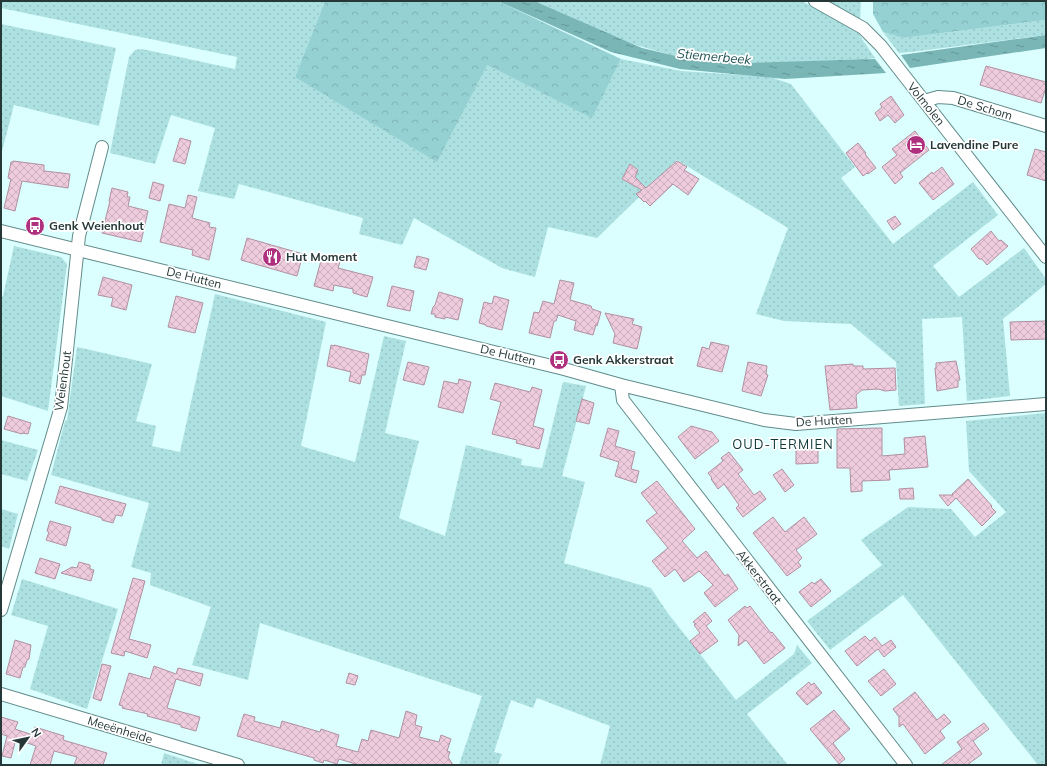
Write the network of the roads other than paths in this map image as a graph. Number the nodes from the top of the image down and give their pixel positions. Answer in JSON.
{"nodes":[{"id":1,"x":815,"y":1,"type":"edge"},
{"id":2,"x":924,"y":101,"type":"junction"},
{"id":3,"x":1046,"y":126,"type":"edge"},
{"id":4,"x":102,"y":147,"type":"dead end"},
{"id":5,"x":1,"y":231,"type":"edge"},
{"id":6,"x":78,"y":249,"type":"junction"},
{"id":7,"x":1046,"y":257,"type":"edge"},
{"id":8,"x":621,"y":384,"type":"junction"},
{"id":9,"x":1046,"y":404,"type":"edge"},
{"id":10,"x":1,"y":610,"type":"edge"},
{"id":11,"x":1,"y":694,"type":"edge"},
{"id":12,"x":238,"y":765,"type":"edge"},
{"id":13,"x":906,"y":765,"type":"edge"}],
"edges":[{"from":1,"to":2,"type":"street","name":"Volmolen"},
{"from":2,"to":3,"type":"street","name":"De Schom"},
{"from":2,"to":7,"type":"street","name":"Volmolen"},
{"from":4,"to":6,"type":"street","name":"Weienhout"},
{"from":5,"to":6,"type":"street","name":"De Hutten"},
{"from":6,"to":8,"type":"street","name":"De Hutten"},
{"from":6,"to":10,"type":"street","name":"Weienhout"},
{"from":8,"to":9,"type":"street","name":"De Hutten"},
{"from":8,"to":13,"type":"street","name":"Akkerstraat"},
{"from":11,"to":12,"type":"street","name":"Meeënheide"}]}
